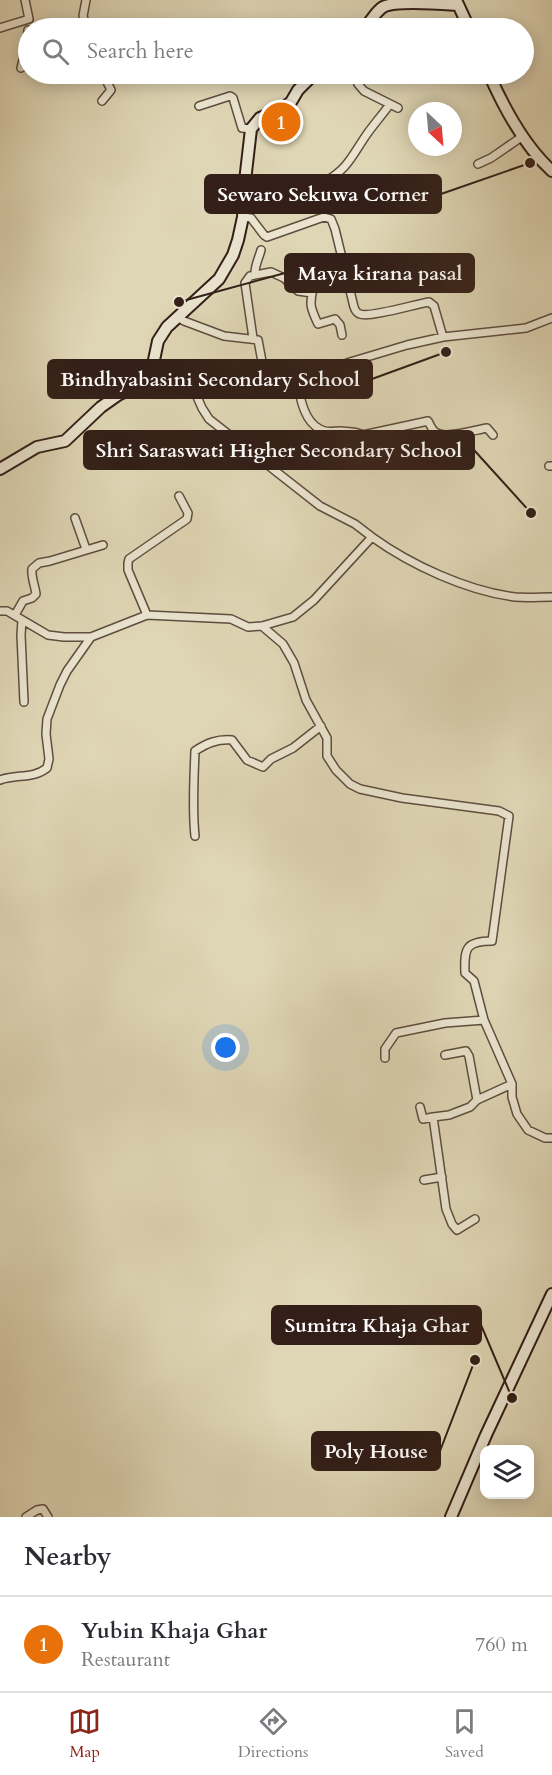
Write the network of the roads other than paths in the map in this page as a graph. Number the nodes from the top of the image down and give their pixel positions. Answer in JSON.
{"nodes":[{"id":1,"x":25,"y":0,"type":"edge"},
{"id":2,"x":86,"y":0,"type":"edge"},
{"id":3,"x":386,"y":2,"type":"edge"},
{"id":4,"x":457,"y":3,"type":"edge"},
{"id":5,"x":29,"y":18,"type":"edge"},
{"id":6,"x":84,"y":18,"type":"edge"},
{"id":7,"x":372,"y":18,"type":"edge"},
{"id":8,"x":464,"y":18,"type":"edge"},
{"id":9,"x":18,"y":23,"type":"edge"},
{"id":10,"x":0,"y":28,"type":"edge"},
{"id":11,"x":108,"y":84,"type":"edge"},
{"id":12,"x":304,"y":84,"type":"edge"},
{"id":13,"x":358,"y":84,"type":"edge"},
{"id":14,"x":494,"y":84,"type":"edge"},
{"id":15,"x":102,"y":101,"type":"dead end"},
{"id":16,"x":390,"y":104,"type":"junction"},
{"id":17,"x":199,"y":106,"type":"dead end"},
{"id":18,"x":398,"y":108,"type":"dead end"},
{"id":19,"x":251,"y":129,"type":"junction"},
{"id":20,"x":523,"y":136,"type":"junction"},
{"id":21,"x":478,"y":164,"type":"dead end"},
{"id":22,"x":552,"y":171,"type":"edge"},
{"id":23,"x":323,"y":183,"type":"dead end"},
{"id":24,"x":243,"y":218,"type":"junction"},
{"id":25,"x":261,"y":250,"type":"dead end"},
{"id":26,"x":255,"y":275,"type":"junction"},
{"id":27,"x":347,"y":278,"type":"junction"},
{"id":28,"x":312,"y":293,"type":"junction"},
{"id":29,"x":177,"y":317,"type":"junction"},
{"id":30,"x":552,"y":318,"type":"edge"},
{"id":31,"x":342,"y":335,"type":"dead end"},
{"id":32,"x":443,"y":337,"type":"junction"},
{"id":33,"x":253,"y":338,"type":"junction"},
{"id":34,"x":150,"y":379,"type":"junction"},
{"id":35,"x":266,"y":383,"type":"junction"},
{"id":36,"x":298,"y":383,"type":"junction"},
{"id":37,"x":194,"y":390,"type":"junction"},
{"id":38,"x":493,"y":435,"type":"dead end"},
{"id":39,"x":0,"y":469,"type":"edge"},
{"id":40,"x":179,"y":496,"type":"dead end"},
{"id":41,"x":75,"y":519,"type":"dead end"},
{"id":42,"x":372,"y":537,"type":"junction"},
{"id":43,"x":103,"y":544,"type":"dead end"},
{"id":44,"x":86,"y":549,"type":"junction"},
{"id":45,"x":552,"y":597,"type":"edge"},
{"id":46,"x":0,"y":611,"type":"edge"},
{"id":47,"x":15,"y":615,"type":"junction"},
{"id":48,"x":147,"y":615,"type":"junction"},
{"id":49,"x":22,"y":620,"type":"junction"},
{"id":50,"x":262,"y":626,"type":"junction"},
{"id":51,"x":91,"y":637,"type":"junction"},
{"id":52,"x":24,"y":702,"type":"dead end"},
{"id":53,"x":321,"y":726,"type":"junction"},
{"id":54,"x":0,"y":780,"type":"edge"},
{"id":55,"x":195,"y":836,"type":"dead end"},
{"id":56,"x":484,"y":1020,"type":"junction"},
{"id":57,"x":445,"y":1055,"type":"dead end"},
{"id":58,"x":385,"y":1058,"type":"dead end"},
{"id":59,"x":512,"y":1084,"type":"junction"},
{"id":60,"x":477,"y":1100,"type":"junction"},
{"id":61,"x":420,"y":1107,"type":"dead end"},
{"id":62,"x":433,"y":1117,"type":"junction"},
{"id":63,"x":552,"y":1138,"type":"edge"},
{"id":64,"x":442,"y":1177,"type":"junction"},
{"id":65,"x":424,"y":1180,"type":"dead end"},
{"id":66,"x":475,"y":1219,"type":"dead end"},
{"id":67,"x":552,"y":1294,"type":"edge"},
{"id":68,"x":26,"y":1517,"type":"edge"},
{"id":69,"x":48,"y":1517,"type":"edge"},
{"id":70,"x":451,"y":1517,"type":"edge"}],
"edges":[{"from":1,"to":5,"type":"street"},
{"from":2,"to":6,"type":"street"},
{"from":3,"to":4,"type":"street"},
{"from":3,"to":7,"type":"street"},
{"from":4,"to":8,"type":"street"},
{"from":9,"to":10,"type":"street"},
{"from":11,"to":15,"type":"street"},
{"from":12,"to":19,"type":"street"},
{"from":13,"to":16,"type":"street"},
{"from":14,"to":20,"type":"street"},
{"from":16,"to":18,"type":"street"},
{"from":16,"to":23,"type":"street"},
{"from":17,"to":19,"type":"street"},
{"from":19,"to":24,"type":"street"},
{"from":20,"to":21,"type":"street"},
{"from":20,"to":22,"type":"street"},
{"from":24,"to":27,"type":"street"},
{"from":24,"to":29,"type":"street"},
{"from":25,"to":26,"type":"street"},
{"from":26,"to":28,"type":"street"},
{"from":26,"to":33,"type":"street"},
{"from":27,"to":28,"type":"street"},
{"from":27,"to":32,"type":"street"},
{"from":28,"to":31,"type":"street"},
{"from":29,"to":33,"type":"street"},
{"from":29,"to":34,"type":"street"},
{"from":30,"to":32,"type":"street"},
{"from":32,"to":36,"type":"street"},
{"from":33,"to":35,"type":"street"},
{"from":34,"to":37,"type":"street"},
{"from":34,"to":39,"type":"street"},
{"from":35,"to":36,"type":"street"},
{"from":35,"to":37,"type":"street"},
{"from":36,"to":38,"type":"street"},
{"from":37,"to":42,"type":"street"},
{"from":40,"to":48,"type":"street"},
{"from":41,"to":44,"type":"street"},
{"from":42,"to":45,"type":"street"},
{"from":42,"to":50,"type":"street"},
{"from":43,"to":44,"type":"street"},
{"from":44,"to":47,"type":"street"},
{"from":46,"to":47,"type":"street"},
{"from":47,"to":49,"type":"street"},
{"from":48,"to":50,"type":"street"},
{"from":48,"to":51,"type":"street"},
{"from":49,"to":51,"type":"street"},
{"from":49,"to":52,"type":"street"},
{"from":50,"to":53,"type":"street"},
{"from":51,"to":54,"type":"street"},
{"from":53,"to":55,"type":"street"},
{"from":53,"to":56,"type":"street"},
{"from":56,"to":58,"type":"street"},
{"from":56,"to":59,"type":"street"},
{"from":57,"to":60,"type":"street"},
{"from":59,"to":60,"type":"street"},
{"from":59,"to":63,"type":"street"},
{"from":60,"to":62,"type":"street"},
{"from":61,"to":62,"type":"street"},
{"from":62,"to":64,"type":"street"},
{"from":64,"to":65,"type":"street"},
{"from":64,"to":66,"type":"street"},
{"from":67,"to":70,"type":"street"},
{"from":68,"to":69,"type":"street"}]}
